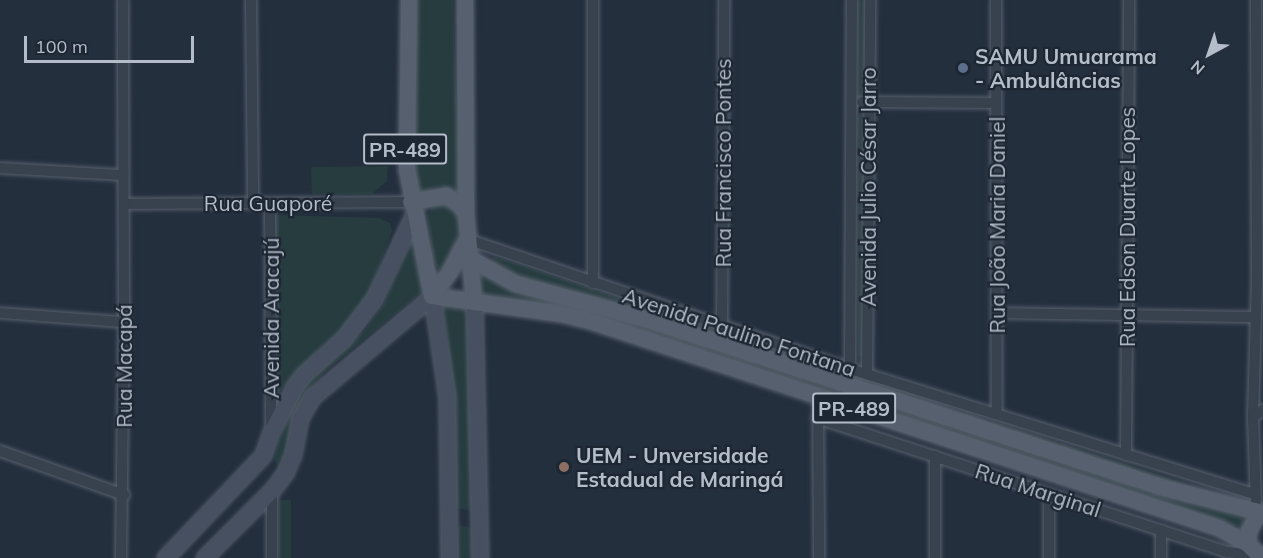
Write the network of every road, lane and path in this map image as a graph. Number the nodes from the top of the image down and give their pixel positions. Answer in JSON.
{"nodes":[{"id":1,"x":123,"y":0,"type":"edge"},
{"id":2,"x":251,"y":0,"type":"edge"},
{"id":3,"x":409,"y":0,"type":"edge"},
{"id":4,"x":465,"y":0,"type":"edge"},
{"id":5,"x":593,"y":0,"type":"edge"},
{"id":6,"x":724,"y":0,"type":"edge"},
{"id":7,"x":852,"y":0,"type":"edge"},
{"id":8,"x":870,"y":0,"type":"edge"},
{"id":9,"x":996,"y":0,"type":"edge"},
{"id":10,"x":1129,"y":0,"type":"edge"},
{"id":11,"x":1256,"y":0,"type":"edge"},
{"id":12,"x":1260,"y":57,"type":"edge"},
{"id":13,"x":851,"y":102,"type":"junction"},
{"id":14,"x":868,"y":102,"type":"junction"},
{"id":15,"x":996,"y":103,"type":"junction"},
{"id":16,"x":0,"y":168,"type":"edge"},
{"id":17,"x":1260,"y":172,"type":"edge"},
{"id":18,"x":123,"y":175,"type":"junction"},
{"id":19,"x":124,"y":204,"type":"junction"},
{"id":20,"x":253,"y":204,"type":"junction"},
{"id":21,"x":270,"y":204,"type":"junction"},
{"id":22,"x":412,"y":208,"type":"junction"},
{"id":23,"x":465,"y":214,"type":"junction"},
{"id":24,"x":467,"y":239,"type":"junction"},
{"id":25,"x":469,"y":258,"type":"junction"},
{"id":26,"x":1260,"y":278,"type":"edge"},
{"id":27,"x":593,"y":283,"type":"junction"},
{"id":28,"x":437,"y":289,"type":"junction"},
{"id":29,"x":471,"y":302,"type":"junction"},
{"id":30,"x":0,"y":313,"type":"edge"},
{"id":31,"x":998,"y":313,"type":"junction"},
{"id":32,"x":1127,"y":315,"type":"junction"},
{"id":33,"x":1256,"y":317,"type":"junction"},
{"id":34,"x":124,"y":322,"type":"junction"},
{"id":35,"x":722,"y":327,"type":"junction"},
{"id":36,"x":850,"y":369,"type":"junction"},
{"id":37,"x":867,"y":374,"type":"junction"},
{"id":38,"x":818,"y":396,"type":"junction"},
{"id":39,"x":1263,"y":410,"type":"edge"},
{"id":40,"x":997,"y":414,"type":"junction"},
{"id":41,"x":1253,"y":417,"type":"junction"},
{"id":42,"x":817,"y":418,"type":"junction"},
{"id":43,"x":272,"y":432,"type":"junction"},
{"id":44,"x":0,"y":451,"type":"edge"},
{"id":45,"x":1126,"y":455,"type":"junction"},
{"id":46,"x":935,"y":456,"type":"junction"},
{"id":47,"x":272,"y":490,"type":"junction"},
{"id":48,"x":1049,"y":494,"type":"junction"},
{"id":49,"x":1254,"y":494,"type":"junction"},
{"id":50,"x":124,"y":495,"type":"junction"},
{"id":51,"x":1261,"y":513,"type":"edge"},
{"id":52,"x":1161,"y":530,"type":"junction"},
{"id":53,"x":1257,"y":553,"type":"edge"},
{"id":54,"x":121,"y":558,"type":"edge"},
{"id":55,"x":165,"y":558,"type":"edge"},
{"id":56,"x":204,"y":558,"type":"edge"},
{"id":57,"x":272,"y":558,"type":"edge"},
{"id":58,"x":449,"y":558,"type":"edge"},
{"id":59,"x":480,"y":558,"type":"edge"},
{"id":60,"x":819,"y":558,"type":"edge"},
{"id":61,"x":935,"y":558,"type":"edge"},
{"id":62,"x":1049,"y":558,"type":"edge"},
{"id":63,"x":1161,"y":558,"type":"edge"}],
"edges":[{"from":1,"to":18,"type":"street","name":"Rua Macapá"},
{"from":2,"to":20,"type":"street"},
{"from":3,"to":22,"type":"main road","number":"PR-489"},
{"from":4,"to":23,"type":"main road","number":"PR-489"},
{"from":5,"to":27,"type":"street"},
{"from":6,"to":35,"type":"street","name":"Rua Francisco Pontes"},
{"from":7,"to":13,"type":"street","name":"Avenida Julio César Jarro"},
{"from":8,"to":14,"type":"street","name":"Avenida Julio César Jarro"},
{"from":9,"to":15,"type":"street","name":"Rua João Maria Daniel"},
{"from":10,"to":32,"type":"street","name":"Rua Edson Duarte Lopes"},
{"from":11,"to":12,"type":"street"},
{"from":12,"to":17,"type":"street"},
{"from":13,"to":14,"type":"street"},
{"from":13,"to":36,"type":"street","name":"Avenida Julio César Jarro"},
{"from":14,"to":15,"type":"street"},
{"from":14,"to":37,"type":"street","name":"Avenida Julio César Jarro"},
{"from":15,"to":31,"type":"street","name":"Rua João Maria Daniel"},
{"from":16,"to":18,"type":"street"},
{"from":17,"to":26,"type":"street"},
{"from":18,"to":19,"type":"street","name":"Rua Macapá"},
{"from":19,"to":20,"type":"street","name":"Rua Guaporé"},
{"from":19,"to":34,"type":"street","name":"Rua Macapá"},
{"from":20,"to":21,"type":"street","name":"Rua Guaporé"},
{"from":21,"to":22,"type":"street","name":"Rua Guaporé"},
{"from":21,"to":43,"type":"street","name":"Avenida Aracajú"},
{"from":22,"to":23,"type":"main road"},
{"from":22,"to":28,"type":"main road","number":"PR-489"},
{"from":22,"to":43,"type":"main road"},
{"from":23,"to":24,"type":"main road","number":"PR-489"},
{"from":24,"to":25,"type":"main road","number":"PR-489"},
{"from":24,"to":27,"type":"street","name":"Avenida Paulino Fontana"},
{"from":24,"to":28,"type":"main road"},
{"from":25,"to":29,"type":"main road","number":"PR-489"},
{"from":25,"to":51,"type":"main road","name":"PR-489","number":"PR-489"},
{"from":26,"to":33,"type":"street"},
{"from":27,"to":35,"type":"street","name":"Avenida Paulino Fontana"},
{"from":28,"to":29,"type":"main road","name":"PR-489","number":"PR-489"},
{"from":28,"to":47,"type":"main road"},
{"from":28,"to":58,"type":"main road"},
{"from":29,"to":38,"type":"main road","name":"PR-489","number":"PR-489"},
{"from":29,"to":59,"type":"main road"},
{"from":30,"to":34,"type":"street"},
{"from":31,"to":32,"type":"street"},
{"from":31,"to":40,"type":"street","name":"Rua João Maria Daniel"},
{"from":32,"to":33,"type":"street"},
{"from":32,"to":45,"type":"street","name":"Rua Edson Duarte Lopes"},
{"from":33,"to":41,"type":"street"},
{"from":34,"to":50,"type":"street","name":"Rua Macapá"},
{"from":35,"to":36,"type":"street","name":"Avenida Paulino Fontana"},
{"from":36,"to":37,"type":"street","name":"Avenida Paulino Fontana"},
{"from":37,"to":40,"type":"street","name":"Avenida Paulino Fontana"},
{"from":38,"to":42,"type":"street"},
{"from":38,"to":53,"type":"main road","name":"PR-489","number":"PR-489"},
{"from":39,"to":41,"type":"street"},
{"from":40,"to":45,"type":"street","name":"Avenida Paulino Fontana"},
{"from":41,"to":49,"type":"street"},
{"from":42,"to":46,"type":"street","name":"Rua Marginal"},
{"from":42,"to":60,"type":"street"},
{"from":43,"to":55,"type":"main road"},
{"from":44,"to":50,"type":"street"},
{"from":45,"to":49,"type":"street","name":"Avenida Paulino Fontana"},
{"from":46,"to":48,"type":"street","name":"Rua Marginal"},
{"from":46,"to":61,"type":"street"},
{"from":47,"to":56,"type":"main road"},
{"from":47,"to":57,"type":"street"},
{"from":48,"to":52,"type":"street","name":"Rua Marginal"},
{"from":48,"to":62,"type":"street"},
{"from":49,"to":51,"type":"street"},
{"from":50,"to":54,"type":"street","name":"Rua Macapá"},
{"from":51,"to":53,"type":"main road"},
{"from":52,"to":53,"type":"street","name":"Rua Marginal"},
{"from":52,"to":63,"type":"street"}]}
